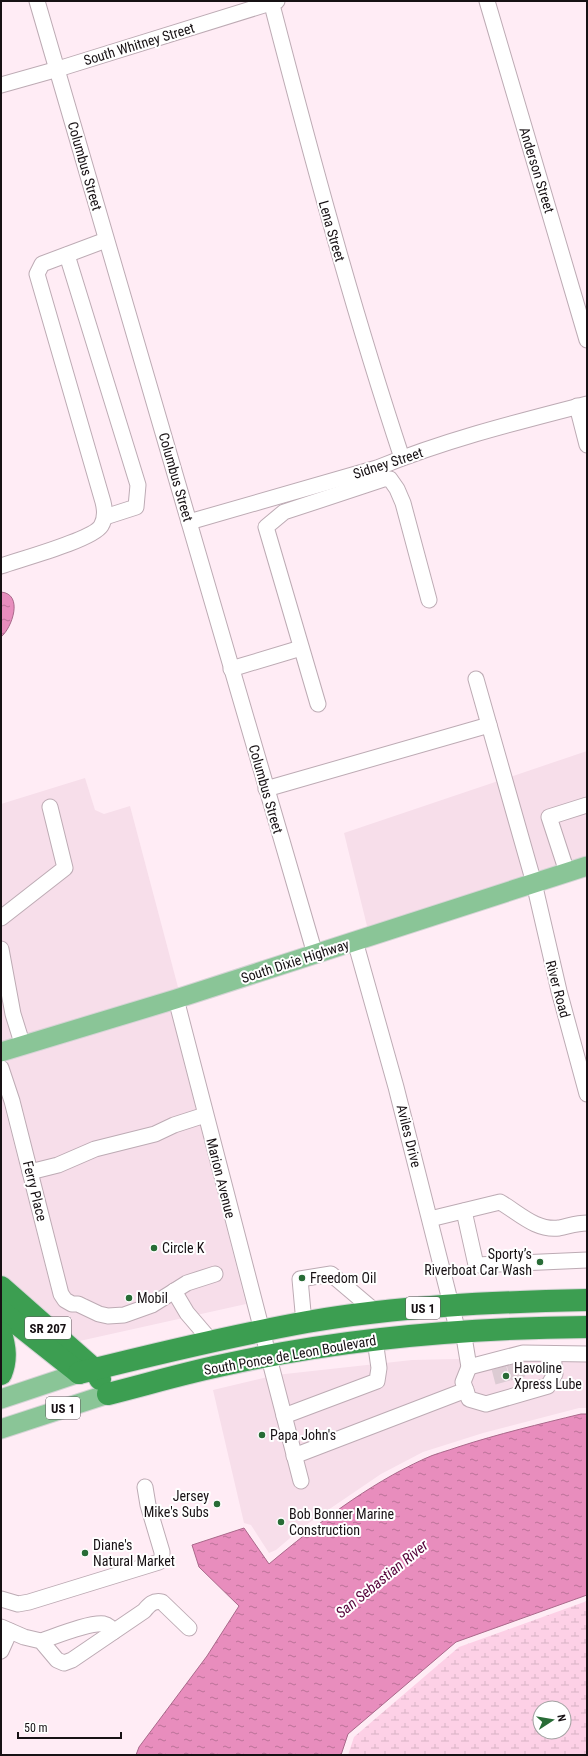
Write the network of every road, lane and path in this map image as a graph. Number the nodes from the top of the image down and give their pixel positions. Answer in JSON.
{"nodes":[{"id":1,"x":37,"y":1,"type":"edge"},
{"id":2,"x":487,"y":1,"type":"edge"},
{"id":3,"x":273,"y":2,"type":"edge"},
{"id":4,"x":58,"y":69,"type":"junction"},
{"id":5,"x":1,"y":85,"type":"edge"},
{"id":6,"x":106,"y":240,"type":"junction"},
{"id":7,"x":67,"y":255,"type":"junction"},
{"id":8,"x":587,"y":340,"type":"edge"},
{"id":9,"x":582,"y":405,"type":"edge"},
{"id":10,"x":587,"y":445,"type":"edge"},
{"id":11,"x":402,"y":458,"type":"junction"},
{"id":12,"x":259,"y":502,"type":"junction"},
{"id":13,"x":105,"y":517,"type":"junction"},
{"id":14,"x":189,"y":522,"type":"junction"},
{"id":15,"x":266,"y":527,"type":"junction"},
{"id":16,"x":1,"y":566,"type":"edge"},
{"id":17,"x":429,"y":600,"type":"dead end"},
{"id":18,"x":302,"y":648,"type":"junction"},
{"id":19,"x":231,"y":669,"type":"junction"},
{"id":20,"x":476,"y":679,"type":"dead end"},
{"id":21,"x":318,"y":704,"type":"dead end"},
{"id":22,"x":489,"y":724,"type":"junction"},
{"id":23,"x":266,"y":789,"type":"junction"},
{"id":24,"x":587,"y":805,"type":"edge"},
{"id":25,"x":50,"y":807,"type":"dead end"},
{"id":26,"x":587,"y":866,"type":"edge"},
{"id":27,"x":567,"y":872,"type":"junction"},
{"id":28,"x":534,"y":883,"type":"junction"},
{"id":29,"x":1,"y":918,"type":"edge"},
{"id":30,"x":355,"y":941,"type":"junction"},
{"id":31,"x":1,"y":949,"type":"edge"},
{"id":32,"x":316,"y":954,"type":"junction"},
{"id":33,"x":176,"y":999,"type":"junction"},
{"id":34,"x":23,"y":1046,"type":"junction"},
{"id":35,"x":1,"y":1052,"type":"edge"},
{"id":36,"x":1,"y":1068,"type":"edge"},
{"id":37,"x":587,"y":1094,"type":"edge"},
{"id":38,"x":205,"y":1115,"type":"junction"},
{"id":39,"x":30,"y":1172,"type":"junction"},
{"id":40,"x":464,"y":1211,"type":"junction"},
{"id":41,"x":430,"y":1219,"type":"junction"},
{"id":42,"x":587,"y":1223,"type":"edge"},
{"id":43,"x":587,"y":1260,"type":"edge"},
{"id":44,"x":215,"y":1274,"type":"dead end"},
{"id":45,"x":1,"y":1287,"type":"edge"},
{"id":46,"x":174,"y":1291,"type":"junction"},
{"id":47,"x":587,"y":1300,"type":"edge"},
{"id":48,"x":452,"y":1305,"type":"junction"},
{"id":49,"x":1,"y":1311,"type":"edge"},
{"id":50,"x":377,"y":1313,"type":"junction"},
{"id":51,"x":304,"y":1323,"type":"junction"},
{"id":52,"x":587,"y":1328,"type":"edge"},
{"id":53,"x":261,"y":1330,"type":"junction"},
{"id":54,"x":461,"y":1332,"type":"junction"},
{"id":55,"x":1,"y":1333,"type":"edge"},
{"id":56,"x":375,"y":1340,"type":"junction"},
{"id":57,"x":211,"y":1341,"type":"junction"},
{"id":58,"x":552,"y":1354,"type":"junction"},
{"id":59,"x":587,"y":1354,"type":"edge"},
{"id":60,"x":267,"y":1356,"type":"junction"},
{"id":61,"x":469,"y":1367,"type":"junction"},
{"id":62,"x":87,"y":1372,"type":"junction"},
{"id":63,"x":1,"y":1374,"type":"edge"},
{"id":64,"x":466,"y":1390,"type":"junction"},
{"id":65,"x":108,"y":1394,"type":"junction"},
{"id":66,"x":1,"y":1399,"type":"edge"},
{"id":67,"x":284,"y":1416,"type":"junction"},
{"id":68,"x":1,"y":1430,"type":"edge"},
{"id":69,"x":294,"y":1456,"type":"junction"},
{"id":70,"x":301,"y":1481,"type":"dead end"},
{"id":71,"x":145,"y":1487,"type":"dead end"},
{"id":72,"x":1,"y":1599,"type":"edge"},
{"id":73,"x":189,"y":1628,"type":"dead end"},
{"id":74,"x":6,"y":1629,"type":"edge"},
{"id":75,"x":114,"y":1632,"type":"junction"},
{"id":76,"x":41,"y":1641,"type":"junction"},
{"id":77,"x":1,"y":1651,"type":"edge"}],
"edges":[{"from":1,"to":4,"type":"street","name":"Columbus Street"},
{"from":2,"to":8,"type":"street","name":"Anderson Street"},
{"from":3,"to":4,"type":"street","name":"South Whitney Street"},
{"from":3,"to":11,"type":"street","name":"Lena Street"},
{"from":4,"to":5,"type":"street","name":"South Whitney Street"},
{"from":4,"to":6,"type":"street","name":"Columbus Street"},
{"from":6,"to":7,"type":"street"},
{"from":6,"to":14,"type":"street","name":"Columbus Street"},
{"from":7,"to":13,"type":"street"},
{"from":7,"to":13,"type":"street"},
{"from":9,"to":10,"type":"street"},
{"from":9,"to":11,"type":"street","name":"Sidney Street"},
{"from":11,"to":12,"type":"street","name":"Sidney Street"},
{"from":12,"to":14,"type":"street","name":"Sidney Street"},
{"from":12,"to":15,"type":"street"},
{"from":13,"to":16,"type":"street"},
{"from":14,"to":19,"type":"street","name":"Columbus Street"},
{"from":15,"to":17,"type":"street"},
{"from":15,"to":18,"type":"street"},
{"from":18,"to":19,"type":"street"},
{"from":18,"to":21,"type":"street"},
{"from":19,"to":23,"type":"street","name":"Columbus Street"},
{"from":20,"to":22,"type":"street","name":"River Road"},
{"from":22,"to":23,"type":"street"},
{"from":22,"to":28,"type":"street","name":"River Road"},
{"from":23,"to":32,"type":"street","name":"Columbus Street"},
{"from":24,"to":27,"type":"street"},
{"from":25,"to":29,"type":"street"},
{"from":26,"to":27,"type":"main road","name":"South Dixie Highway"},
{"from":27,"to":28,"type":"main road","name":"South Dixie Highway"},
{"from":28,"to":30,"type":"main road","name":"South Dixie Highway"},
{"from":28,"to":37,"type":"street","name":"River Road"},
{"from":30,"to":32,"type":"main road","name":"South Dixie Highway"},
{"from":30,"to":41,"type":"street","name":"Aviles Drive"},
{"from":31,"to":34,"type":"street"},
{"from":32,"to":33,"type":"main road","name":"South Dixie Highway"},
{"from":33,"to":34,"type":"main road","name":"South Dixie Highway"},
{"from":33,"to":38,"type":"street","name":"Marion Avenue"},
{"from":34,"to":35,"type":"main road","name":"South Dixie Highway"},
{"from":36,"to":39,"type":"street","name":"Ferry Place"},
{"from":38,"to":39,"type":"street"},
{"from":38,"to":53,"type":"street","name":"Marion Avenue"},
{"from":39,"to":46,"type":"street","name":"Ferry Place"},
{"from":40,"to":41,"type":"street"},
{"from":40,"to":42,"type":"street"},
{"from":40,"to":43,"type":"street"},
{"from":41,"to":48,"type":"street","name":"Aviles Drive"},
{"from":44,"to":46,"type":"street","name":"Ferry Place"},
{"from":45,"to":62,"type":"highway","number":"SR 207"},
{"from":46,"to":57,"type":"street"},
{"from":47,"to":48,"type":"highway","name":"South Ponce de Leon Boulevard","number":"US 1"},
{"from":48,"to":50,"type":"highway","name":"South Ponce de Leon Boulevard","number":"US 1"},
{"from":48,"to":54,"type":"street","name":"Aviles Drive"},
{"from":49,"to":62,"type":"highway","number":"SR 207"},
{"from":50,"to":51,"type":"highway","name":"South Ponce de Leon Boulevard","number":"US 1"},
{"from":50,"to":51,"type":"street"},
{"from":51,"to":53,"type":"highway","name":"South Ponce de Leon Boulevard","number":"US 1"},
{"from":52,"to":54,"type":"highway","name":"South Ponce de Leon Boulevard","number":"US 1"},
{"from":53,"to":57,"type":"highway","name":"South Ponce de Leon Boulevard","number":"US 1"},
{"from":53,"to":60,"type":"street","name":"Marion Avenue"},
{"from":54,"to":56,"type":"highway","name":"South Ponce de Leon Boulevard","number":"US 1"},
{"from":54,"to":61,"type":"street","name":"Aviles Drive"},
{"from":55,"to":63,"type":"highway"},
{"from":56,"to":60,"type":"highway","name":"South Ponce de Leon Boulevard","number":"US 1"},
{"from":56,"to":67,"type":"street"},
{"from":57,"to":62,"type":"highway","name":"South Ponce de Leon Boulevard","number":"US 1"},
{"from":58,"to":59,"type":"street"},
{"from":58,"to":61,"type":"street"},
{"from":58,"to":64,"type":"street"},
{"from":60,"to":65,"type":"highway","name":"South Ponce de Leon Boulevard","number":"US 1"},
{"from":60,"to":67,"type":"street","name":"Marion Avenue"},
{"from":61,"to":64,"type":"street"},
{"from":62,"to":65,"type":"highway","number":"SR 207"},
{"from":62,"to":66,"type":"main road","name":"South Ponce de Leon Boulevard","number":"US 1"},
{"from":64,"to":69,"type":"street"},
{"from":65,"to":68,"type":"main road","name":"South Ponce de Leon Boulevard","number":"US 1"},
{"from":67,"to":69,"type":"street","name":"Marion Avenue"},
{"from":69,"to":70,"type":"street","name":"Marion Avenue"},
{"from":71,"to":72,"type":"street"},
{"from":73,"to":75,"type":"street"},
{"from":74,"to":76,"type":"street"},
{"from":74,"to":77,"type":"street"},
{"from":75,"to":76,"type":"street"},
{"from":75,"to":76,"type":"street"}]}
